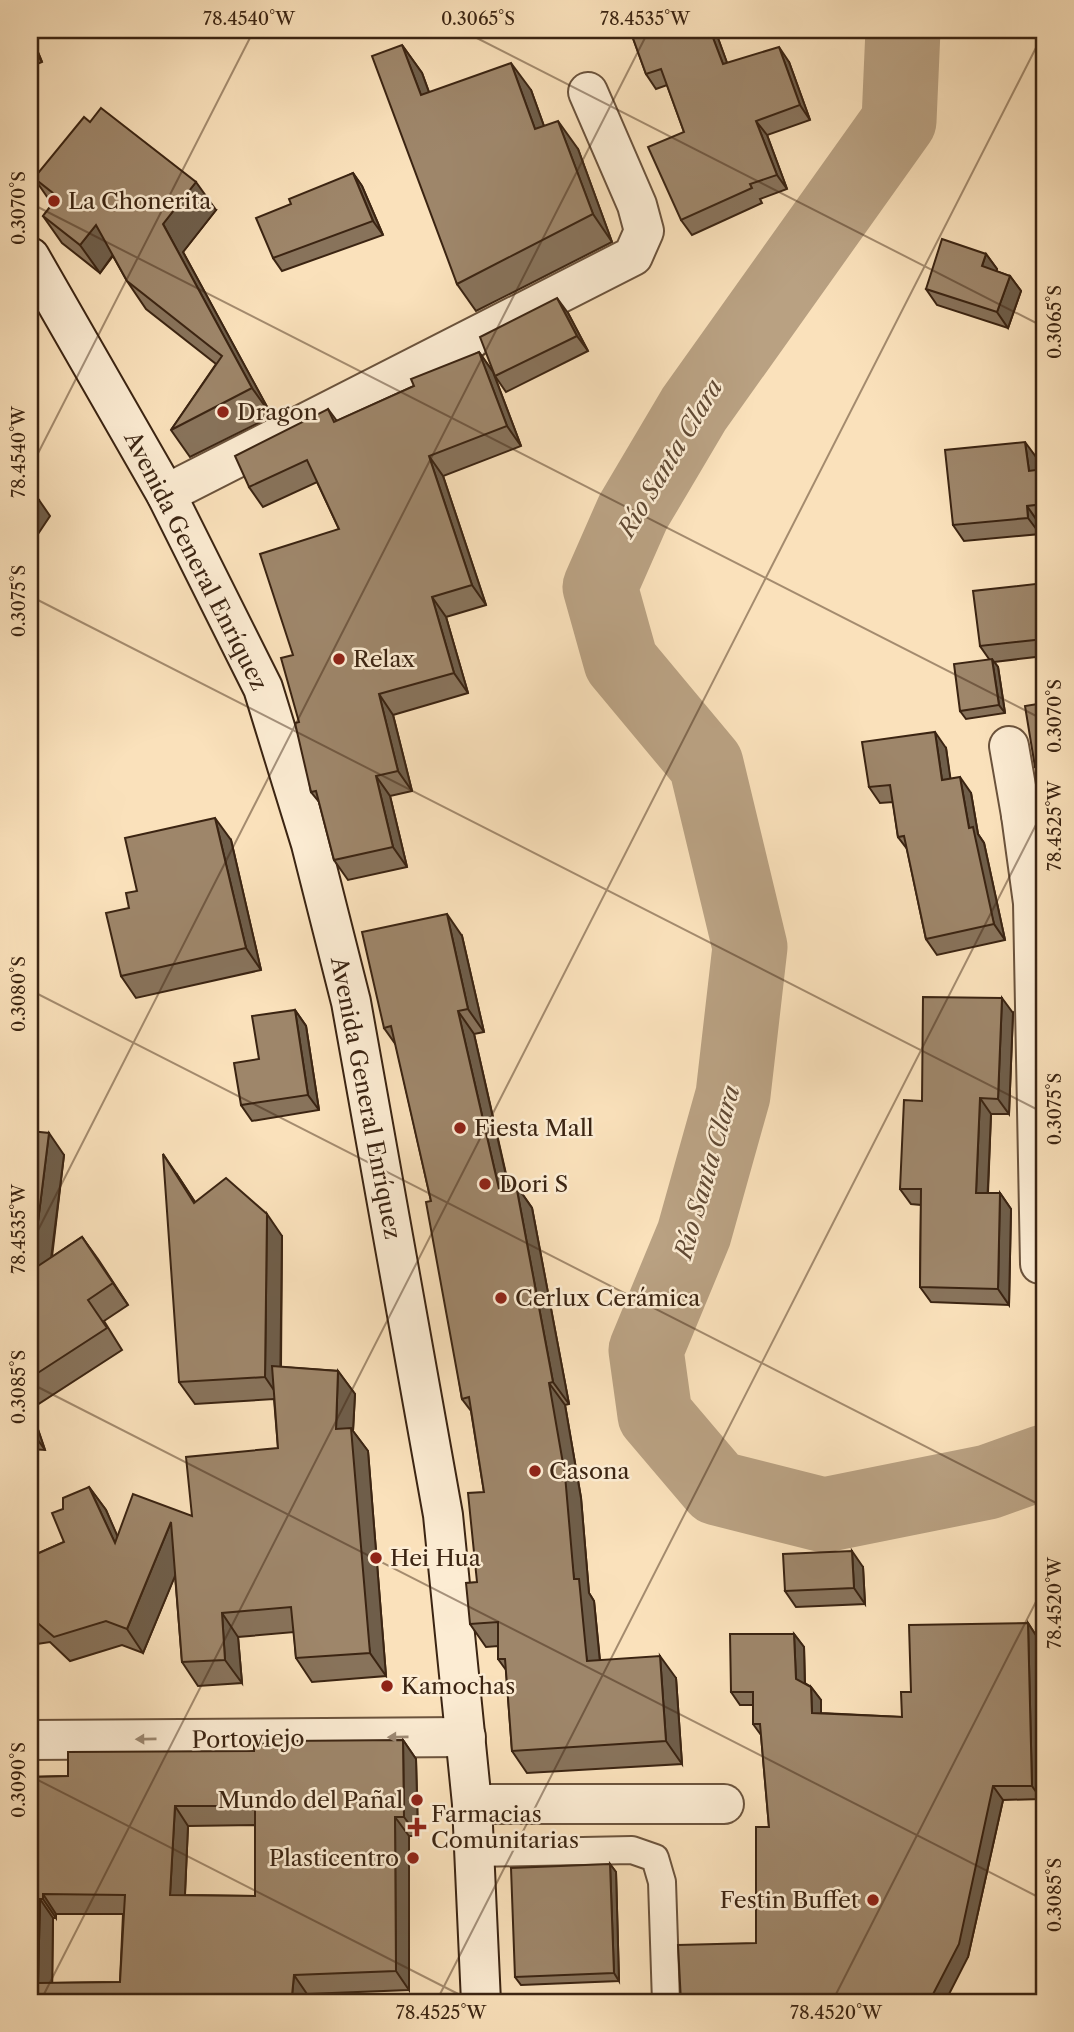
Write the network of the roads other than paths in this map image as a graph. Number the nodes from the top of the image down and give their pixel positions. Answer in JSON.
{"nodes":[{"id":1,"x":588,"y":92,"type":"dead end"},
{"id":2,"x":30,"y":257,"type":"edge"},
{"id":3,"x":166,"y":494,"type":"junction"},
{"id":4,"x":1009,"y":746,"type":"dead end"},
{"id":5,"x":1033,"y":812,"type":"edge"},
{"id":6,"x":1040,"y":1264,"type":"dead end"},
{"id":7,"x":466,"y":1737,"type":"junction"},
{"id":8,"x":30,"y":1741,"type":"edge"},
{"id":9,"x":472,"y":1804,"type":"junction"},
{"id":10,"x":724,"y":1804,"type":"dead end"},
{"id":11,"x":476,"y":1853,"type":"junction"},
{"id":12,"x":481,"y":2002,"type":"edge"},
{"id":13,"x":666,"y":2002,"type":"edge"}],
"edges":[{"from":1,"to":3,"type":"street"},
{"from":2,"to":3,"type":"street","name":"Avenida General Enríquez"},
{"from":3,"to":7,"type":"street","name":"Avenida General Enríquez"},
{"from":4,"to":5,"type":"street"},
{"from":5,"to":6,"type":"street"},
{"from":7,"to":8,"type":"street","name":"Portoviejo","one_way":true},
{"from":7,"to":9,"type":"street","name":"Avenida General Enríquez"},
{"from":9,"to":10,"type":"street"},
{"from":9,"to":11,"type":"street","name":"Avenida General Enríquez"},
{"from":11,"to":12,"type":"street","name":"Avenida General Enríquez"},
{"from":11,"to":13,"type":"lane"}]}
